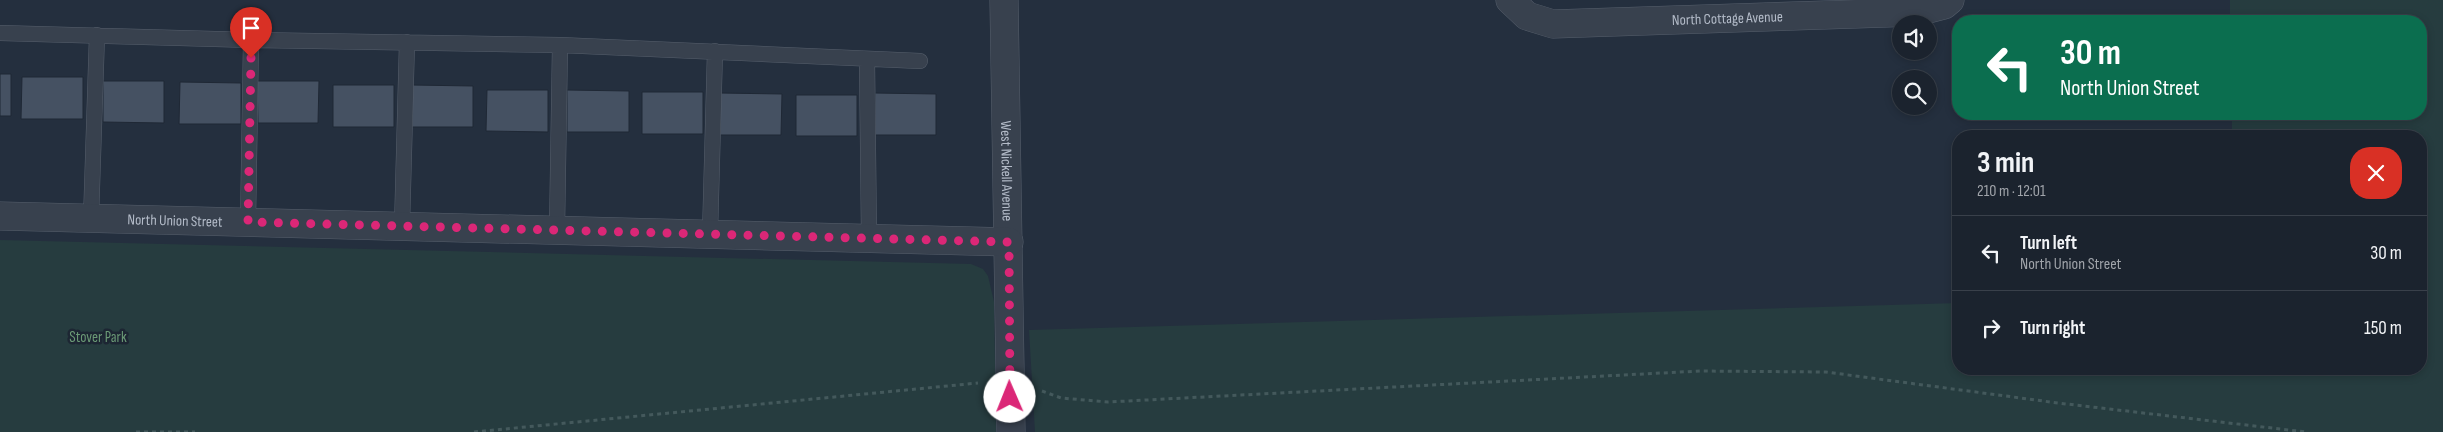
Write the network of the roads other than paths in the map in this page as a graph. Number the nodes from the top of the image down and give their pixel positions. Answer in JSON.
{"nodes":[{"id":1,"x":1004,"y":0,"type":"edge"},
{"id":2,"x":1510,"y":0,"type":"edge"},
{"id":3,"x":1950,"y":0,"type":"edge"},
{"id":4,"x":0,"y":33,"type":"edge"},
{"id":5,"x":97,"y":35,"type":"junction"},
{"id":6,"x":251,"y":40,"type":"junction"},
{"id":7,"x":407,"y":42,"type":"junction"},
{"id":8,"x":560,"y":45,"type":"junction"},
{"id":9,"x":715,"y":51,"type":"junction"},
{"id":10,"x":867,"y":59,"type":"junction"},
{"id":11,"x":920,"y":61,"type":"dead end"},
{"id":12,"x":0,"y":216,"type":"edge"},
{"id":13,"x":91,"y":219,"type":"junction"},
{"id":14,"x":248,"y":222,"type":"junction"},
{"id":15,"x":402,"y":226,"type":"junction"},
{"id":16,"x":558,"y":230,"type":"junction"},
{"id":17,"x":710,"y":234,"type":"junction"},
{"id":18,"x":869,"y":238,"type":"junction"},
{"id":19,"x":1009,"y":242,"type":"junction"},
{"id":20,"x":1011,"y":432,"type":"edge"}],
"edges":[{"from":1,"to":19,"type":"street","name":"West Nickell Avenue"},
{"from":2,"to":3,"type":"street","name":"North Cottage Avenue"},
{"from":4,"to":5,"type":"lane"},
{"from":5,"to":6,"type":"lane"},
{"from":5,"to":13,"type":"lane"},
{"from":6,"to":7,"type":"lane"},
{"from":6,"to":14,"type":"lane"},
{"from":7,"to":8,"type":"lane"},
{"from":7,"to":15,"type":"lane"},
{"from":8,"to":9,"type":"lane"},
{"from":8,"to":16,"type":"lane"},
{"from":9,"to":10,"type":"lane"},
{"from":9,"to":17,"type":"lane"},
{"from":10,"to":11,"type":"lane"},
{"from":10,"to":18,"type":"lane"},
{"from":12,"to":13,"type":"street","name":"North Union Street"},
{"from":13,"to":14,"type":"street","name":"North Union Street"},
{"from":14,"to":15,"type":"street","name":"North Union Street"},
{"from":15,"to":16,"type":"street","name":"North Union Street"},
{"from":16,"to":17,"type":"street","name":"North Union Street"},
{"from":17,"to":18,"type":"street","name":"North Union Street"},
{"from":18,"to":19,"type":"street","name":"North Union Street"},
{"from":19,"to":20,"type":"street","name":"West Nickell Avenue"}]}
